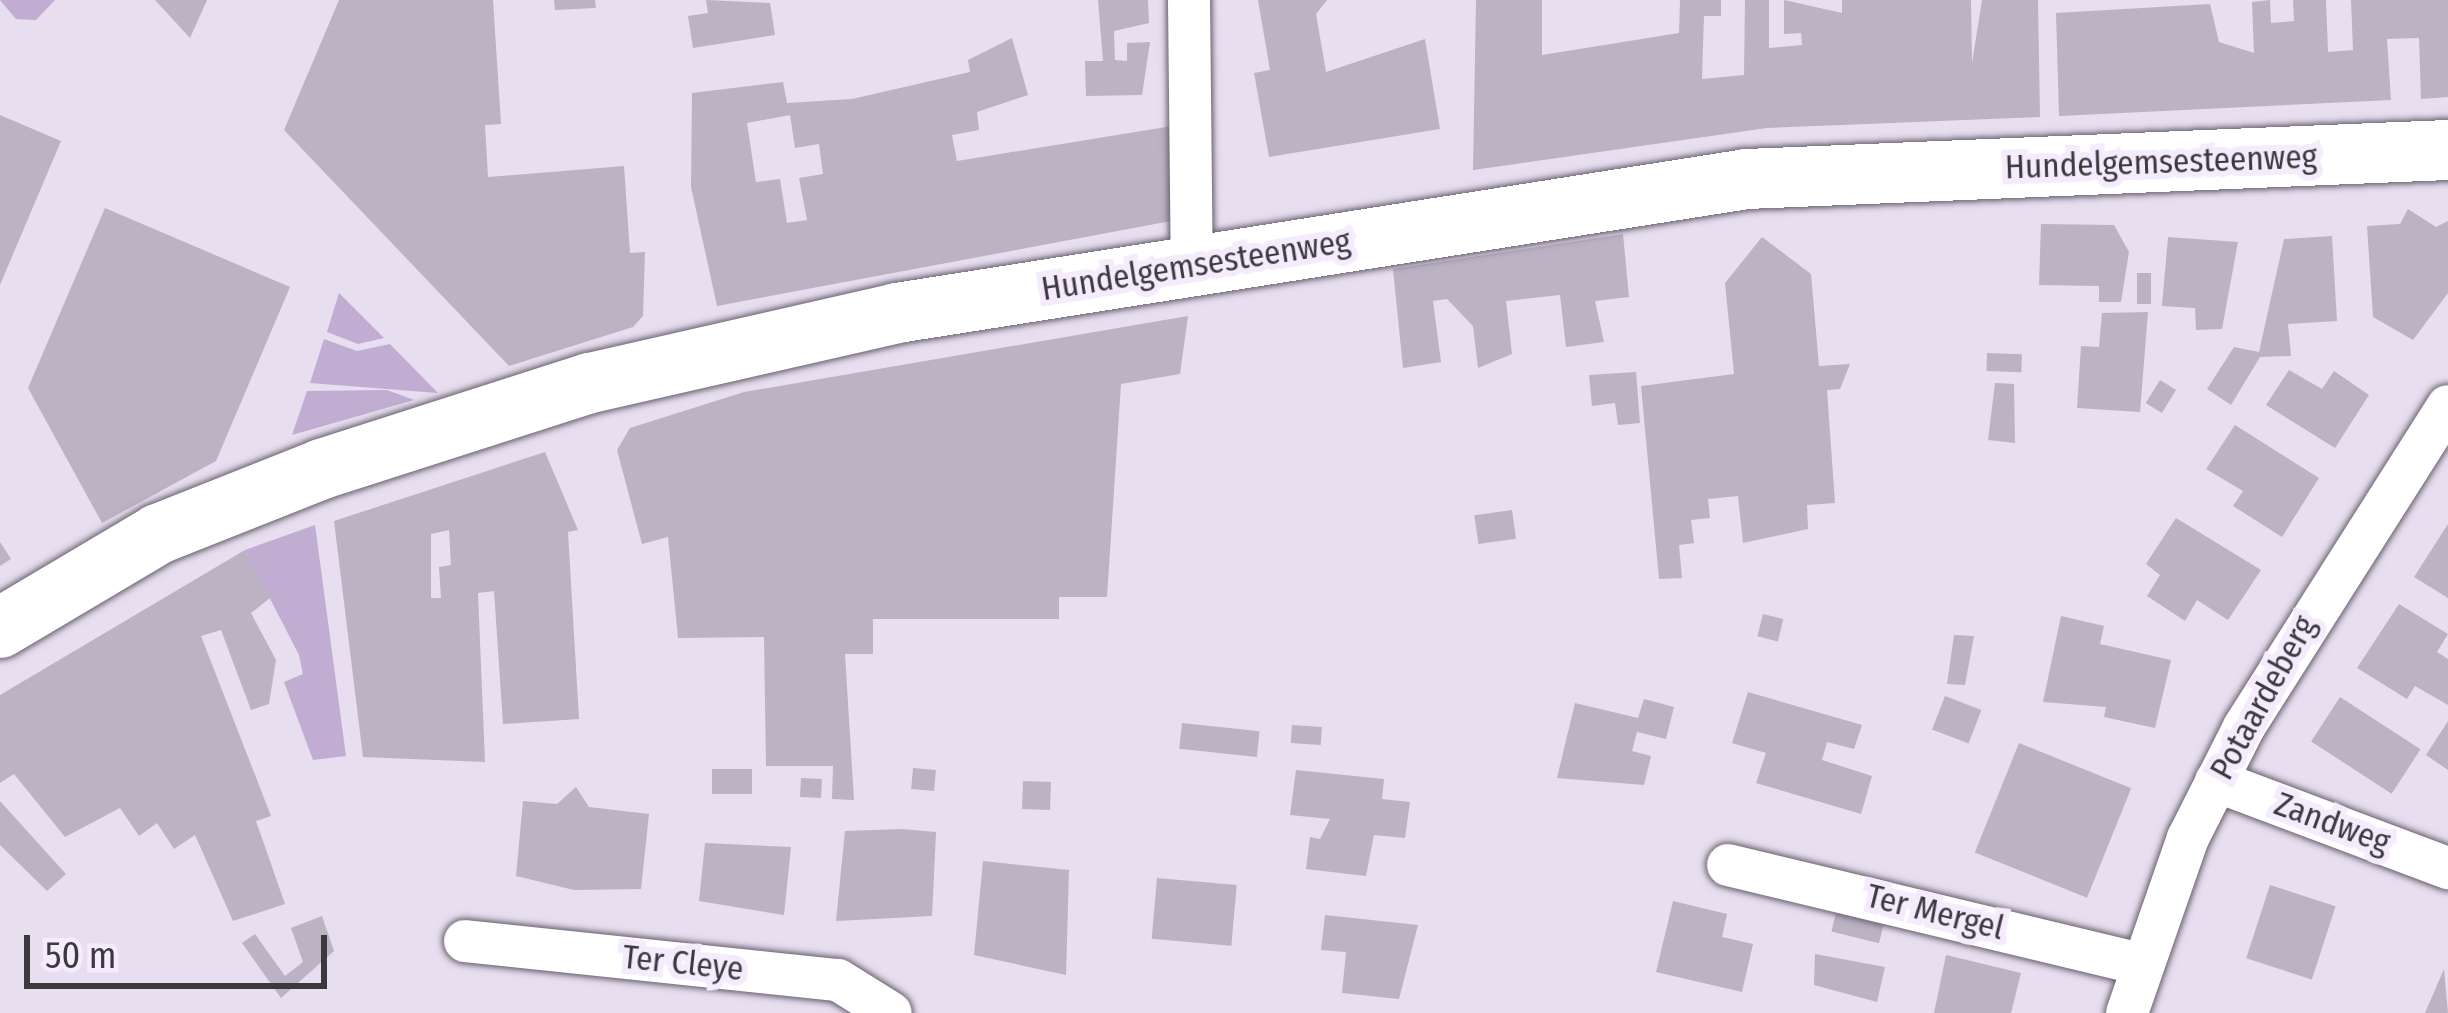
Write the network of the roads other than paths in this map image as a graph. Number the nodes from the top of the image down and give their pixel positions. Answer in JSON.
{"nodes":[{"id":1,"x":1190,"y":0,"type":"edge"},
{"id":2,"x":2448,"y":150,"type":"edge"},
{"id":3,"x":1192,"y":265,"type":"junction"},
{"id":4,"x":2448,"y":406,"type":"edge"},
{"id":5,"x":0,"y":628,"type":"edge"},
{"id":6,"x":2216,"y":782,"type":"junction"},
{"id":7,"x":1728,"y":865,"type":"dead end"},
{"id":8,"x":2448,"y":868,"type":"edge"},
{"id":9,"x":465,"y":941,"type":"dead end"},
{"id":10,"x":2141,"y":964,"type":"junction"},
{"id":11,"x":892,"y":1013,"type":"edge"},
{"id":12,"x":2127,"y":1013,"type":"edge"}],
"edges":[{"from":1,"to":3,"type":"street"},
{"from":2,"to":3,"type":"main road","name":"Hundelgemsesteenweg"},
{"from":3,"to":5,"type":"main road","name":"Hundelgemsesteenweg"},
{"from":4,"to":6,"type":"street","name":"Potaardeberg"},
{"from":6,"to":8,"type":"street","name":"Zandweg"},
{"from":6,"to":10,"type":"street","name":"Potaardeberg"},
{"from":7,"to":10,"type":"street","name":"Ter Mergel"},
{"from":9,"to":11,"type":"street","name":"Ter Cleye"},
{"from":10,"to":12,"type":"street","name":"Potaardeberg"}]}
